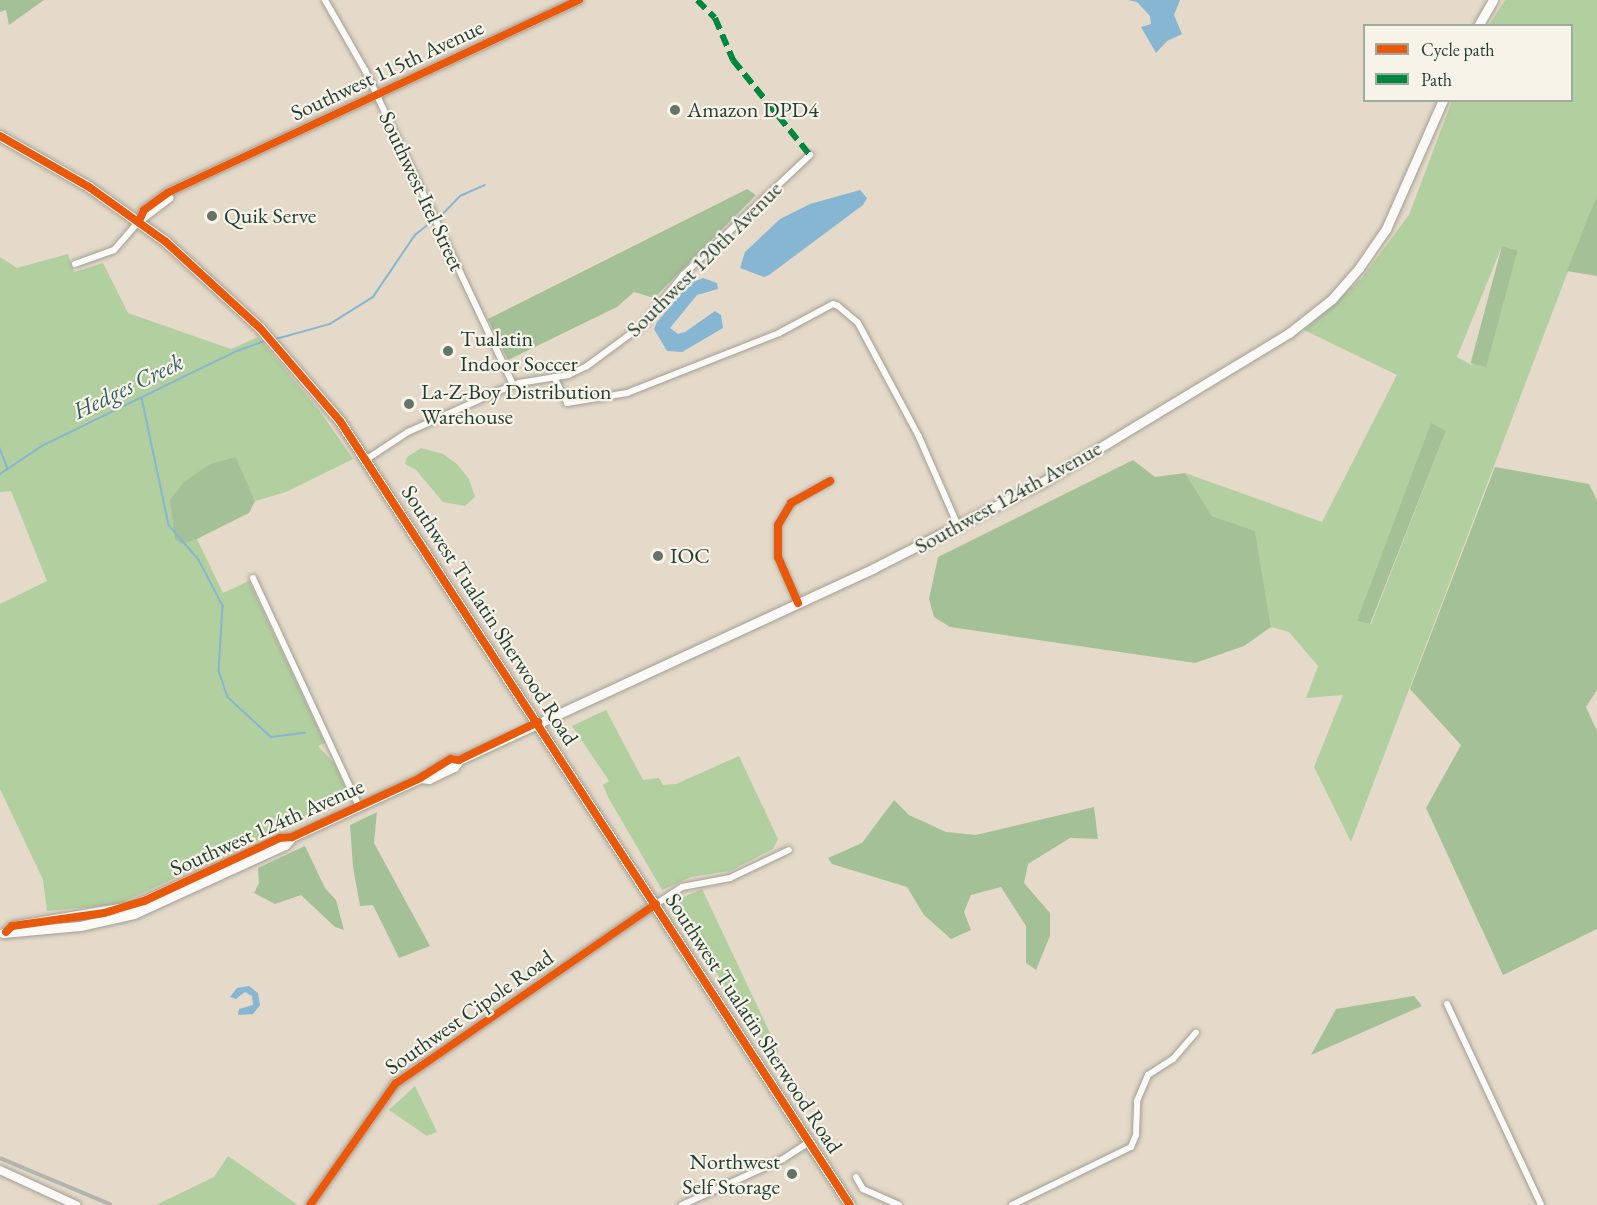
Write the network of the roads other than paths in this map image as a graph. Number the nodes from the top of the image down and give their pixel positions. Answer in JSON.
{"nodes":[{"id":1,"x":325,"y":0,"type":"edge"},
{"id":2,"x":579,"y":0,"type":"edge"},
{"id":3,"x":1493,"y":0,"type":"edge"},
{"id":4,"x":1479,"y":24,"type":"edge"},
{"id":5,"x":376,"y":94,"type":"junction"},
{"id":6,"x":1442,"y":102,"type":"edge"},
{"id":7,"x":0,"y":136,"type":"edge"},
{"id":8,"x":810,"y":154,"type":"dead end"},
{"id":9,"x":139,"y":221,"type":"junction"},
{"id":10,"x":75,"y":264,"type":"dead end"},
{"id":11,"x":554,"y":378,"type":"junction"},
{"id":12,"x":513,"y":385,"type":"junction"},
{"id":13,"x":367,"y":459,"type":"junction"},
{"id":14,"x":830,"y":481,"type":"dead end"},
{"id":15,"x":959,"y":528,"type":"junction"},
{"id":16,"x":253,"y":578,"type":"dead end"},
{"id":17,"x":798,"y":603,"type":"junction"},
{"id":18,"x":538,"y":722,"type":"junction"},
{"id":19,"x":359,"y":806,"type":"junction"},
{"id":20,"x":789,"y":850,"type":"dead end"},
{"id":21,"x":656,"y":904,"type":"junction"},
{"id":22,"x":3,"y":933,"type":"edge"},
{"id":23,"x":1447,"y":1004,"type":"dead end"},
{"id":24,"x":1196,"y":1033,"type":"dead end"},
{"id":25,"x":809,"y":1142,"type":"junction"},
{"id":26,"x":0,"y":1170,"type":"edge"},
{"id":27,"x":856,"y":1177,"type":"dead end"},
{"id":28,"x":67,"y":1203,"type":"edge"},
{"id":29,"x":76,"y":1205,"type":"edge"},
{"id":30,"x":309,"y":1205,"type":"edge"},
{"id":31,"x":682,"y":1205,"type":"edge"},
{"id":32,"x":850,"y":1205,"type":"edge"},
{"id":33,"x":899,"y":1205,"type":"edge"},
{"id":34,"x":1012,"y":1205,"type":"edge"},
{"id":35,"x":1541,"y":1205,"type":"edge"}],
"edges":[{"from":1,"to":5,"type":"street","name":"Southwest Itel Street"},
{"from":2,"to":5,"type":"street","name":"Southwest 115th Avenue"},
{"from":3,"to":4,"type":"main road"},
{"from":5,"to":9,"type":"street","name":"Southwest 115th Avenue"},
{"from":5,"to":12,"type":"street","name":"Southwest Itel Street"},
{"from":6,"to":15,"type":"main road","name":"Southwest 124th Avenue"},
{"from":7,"to":9,"type":"highway","name":"Southwest Tualatin Sherwood Road"},
{"from":8,"to":11,"type":"street","name":"Southwest 120th Avenue"},
{"from":9,"to":10,"type":"street","name":"Southwest 115th Avenue"},
{"from":9,"to":13,"type":"highway","name":"Southwest Tualatin Sherwood Road"},
{"from":11,"to":12,"type":"street","name":"Southwest 120th Avenue"},
{"from":11,"to":15,"type":"street"},
{"from":12,"to":13,"type":"street","name":"Southwest 120th Avenue"},
{"from":13,"to":18,"type":"highway","name":"Southwest Tualatin Sherwood Road"},
{"from":14,"to":17,"type":"street"},
{"from":15,"to":17,"type":"main road","name":"Southwest 124th Avenue"},
{"from":16,"to":19,"type":"street"},
{"from":17,"to":18,"type":"main road","name":"Southwest 124th Avenue"},
{"from":18,"to":19,"type":"main road","name":"Southwest 124th Avenue"},
{"from":18,"to":21,"type":"highway","name":"Southwest Tualatin Sherwood Road"},
{"from":19,"to":22,"type":"main road","name":"Southwest 124th Avenue"},
{"from":20,"to":21,"type":"street"},
{"from":21,"to":25,"type":"highway","name":"Southwest Tualatin Sherwood Road"},
{"from":21,"to":30,"type":"street","name":"Southwest Cipole Road"},
{"from":23,"to":35,"type":"street"},
{"from":24,"to":34,"type":"street"},
{"from":25,"to":31,"type":"street"},
{"from":25,"to":32,"type":"highway","name":"Southwest Tualatin Sherwood Road"},
{"from":26,"to":28,"type":"street"},
{"from":27,"to":33,"type":"street"},
{"from":28,"to":29,"type":"street"}]}
